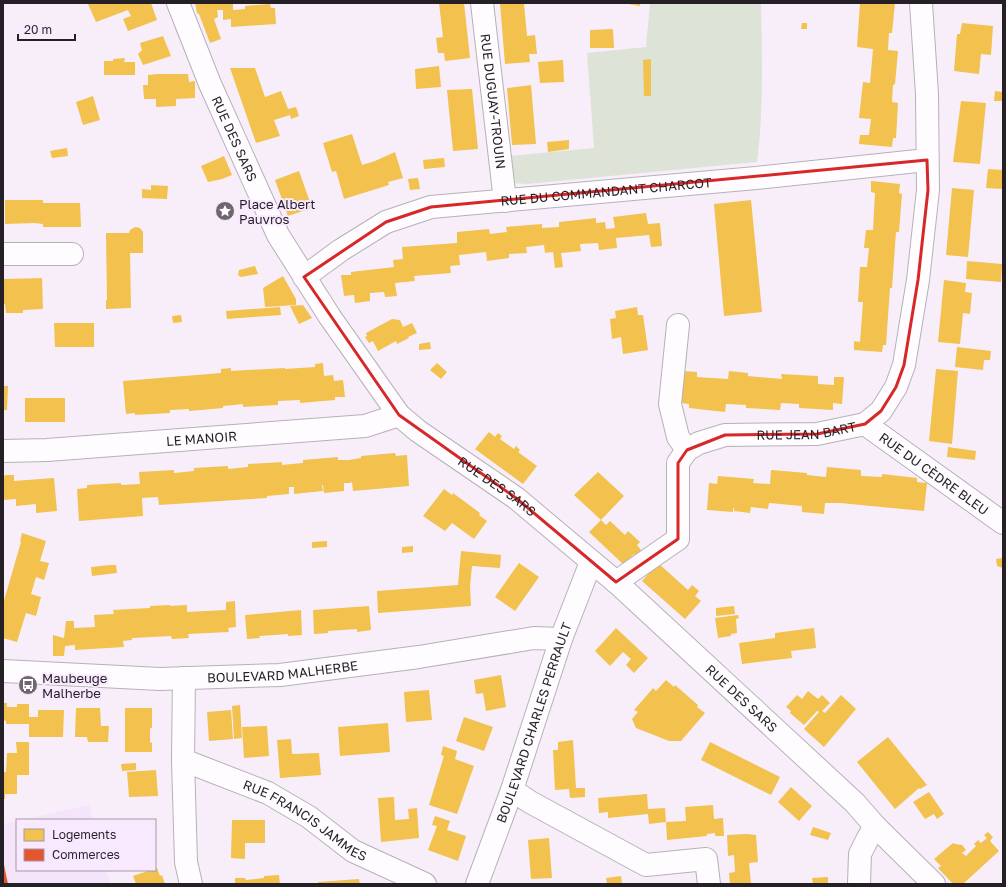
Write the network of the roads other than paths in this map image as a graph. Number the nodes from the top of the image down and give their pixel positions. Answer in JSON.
{"nodes":[{"id":1,"x":178,"y":3,"type":"edge"},
{"id":2,"x":482,"y":3,"type":"edge"},
{"id":3,"x":921,"y":3,"type":"edge"},
{"id":4,"x":927,"y":160,"type":"junction"},
{"id":5,"x":505,"y":201,"type":"junction"},
{"id":6,"x":3,"y":254,"type":"edge"},
{"id":7,"x":72,"y":254,"type":"dead end"},
{"id":8,"x":304,"y":277,"type":"junction"},
{"id":9,"x":678,"y":325,"type":"dead end"},
{"id":10,"x":399,"y":416,"type":"junction"},
{"id":11,"x":865,"y":424,"type":"junction"},
{"id":12,"x":687,"y":450,"type":"junction"},
{"id":13,"x":3,"y":451,"type":"edge"},
{"id":14,"x":1003,"y":523,"type":"edge"},
{"id":15,"x":591,"y":562,"type":"junction"},
{"id":16,"x":616,"y":582,"type":"junction"},
{"id":17,"x":561,"y":639,"type":"junction"},
{"id":18,"x":3,"y":671,"type":"edge"},
{"id":19,"x":184,"y":678,"type":"junction"},
{"id":20,"x":183,"y":760,"type":"junction"},
{"id":21,"x":512,"y":790,"type":"junction"},
{"id":22,"x":875,"y":826,"type":"junction"},
{"id":23,"x":647,"y":874,"type":"edge"},
{"id":24,"x":191,"y":884,"type":"edge"},
{"id":25,"x":425,"y":884,"type":"edge"},
{"id":26,"x":478,"y":884,"type":"edge"},
{"id":27,"x":709,"y":884,"type":"edge"},
{"id":28,"x":859,"y":884,"type":"edge"},
{"id":29,"x":934,"y":884,"type":"edge"}],
"edges":[{"from":1,"to":8,"type":"street","name":"RUE DES SARS"},
{"from":2,"to":5,"type":"street","name":"RUE DUGUAY-TROUIN"},
{"from":3,"to":4,"type":"street","name":"RUE JEAN BART"},
{"from":4,"to":5,"type":"street","name":"RUE DU COMMANDANT CHARCOT"},
{"from":4,"to":11,"type":"street","name":"RUE JEAN BART"},
{"from":5,"to":8,"type":"street","name":"RUE DU COMMANDANT CHARCOT"},
{"from":6,"to":7,"type":"street"},
{"from":8,"to":10,"type":"street","name":"RUE DES SARS"},
{"from":9,"to":12,"type":"street"},
{"from":10,"to":13,"type":"street","name":"LE MANOIR"},
{"from":10,"to":15,"type":"street","name":"RUE DES SARS"},
{"from":11,"to":12,"type":"street","name":"RUE JEAN BART"},
{"from":11,"to":14,"type":"street","name":"RUE DU CÈDRE BLEU"},
{"from":12,"to":16,"type":"street"},
{"from":15,"to":16,"type":"street","name":"RUE DES SARS"},
{"from":15,"to":17,"type":"street","name":"BOULEVARD CHARLES PERRAULT"},
{"from":16,"to":22,"type":"street","name":"RUE DES SARS"},
{"from":17,"to":19,"type":"street","name":"BOULEVARD MALHERBE"},
{"from":17,"to":21,"type":"street","name":"BOULEVARD CHARLES PERRAULT"},
{"from":18,"to":19,"type":"street","name":"BOULEVARD MALHERBE"},
{"from":19,"to":20,"type":"street"},
{"from":20,"to":24,"type":"street"},
{"from":20,"to":25,"type":"street","name":"RUE FRANCIS JAMMES"},
{"from":21,"to":23,"type":"street"},
{"from":21,"to":26,"type":"street","name":"BOULEVARD CHARLES PERRAULT"},
{"from":22,"to":28,"type":"street"},
{"from":22,"to":29,"type":"street","name":"RUE DES SARS"},
{"from":23,"to":27,"type":"street"}]}
